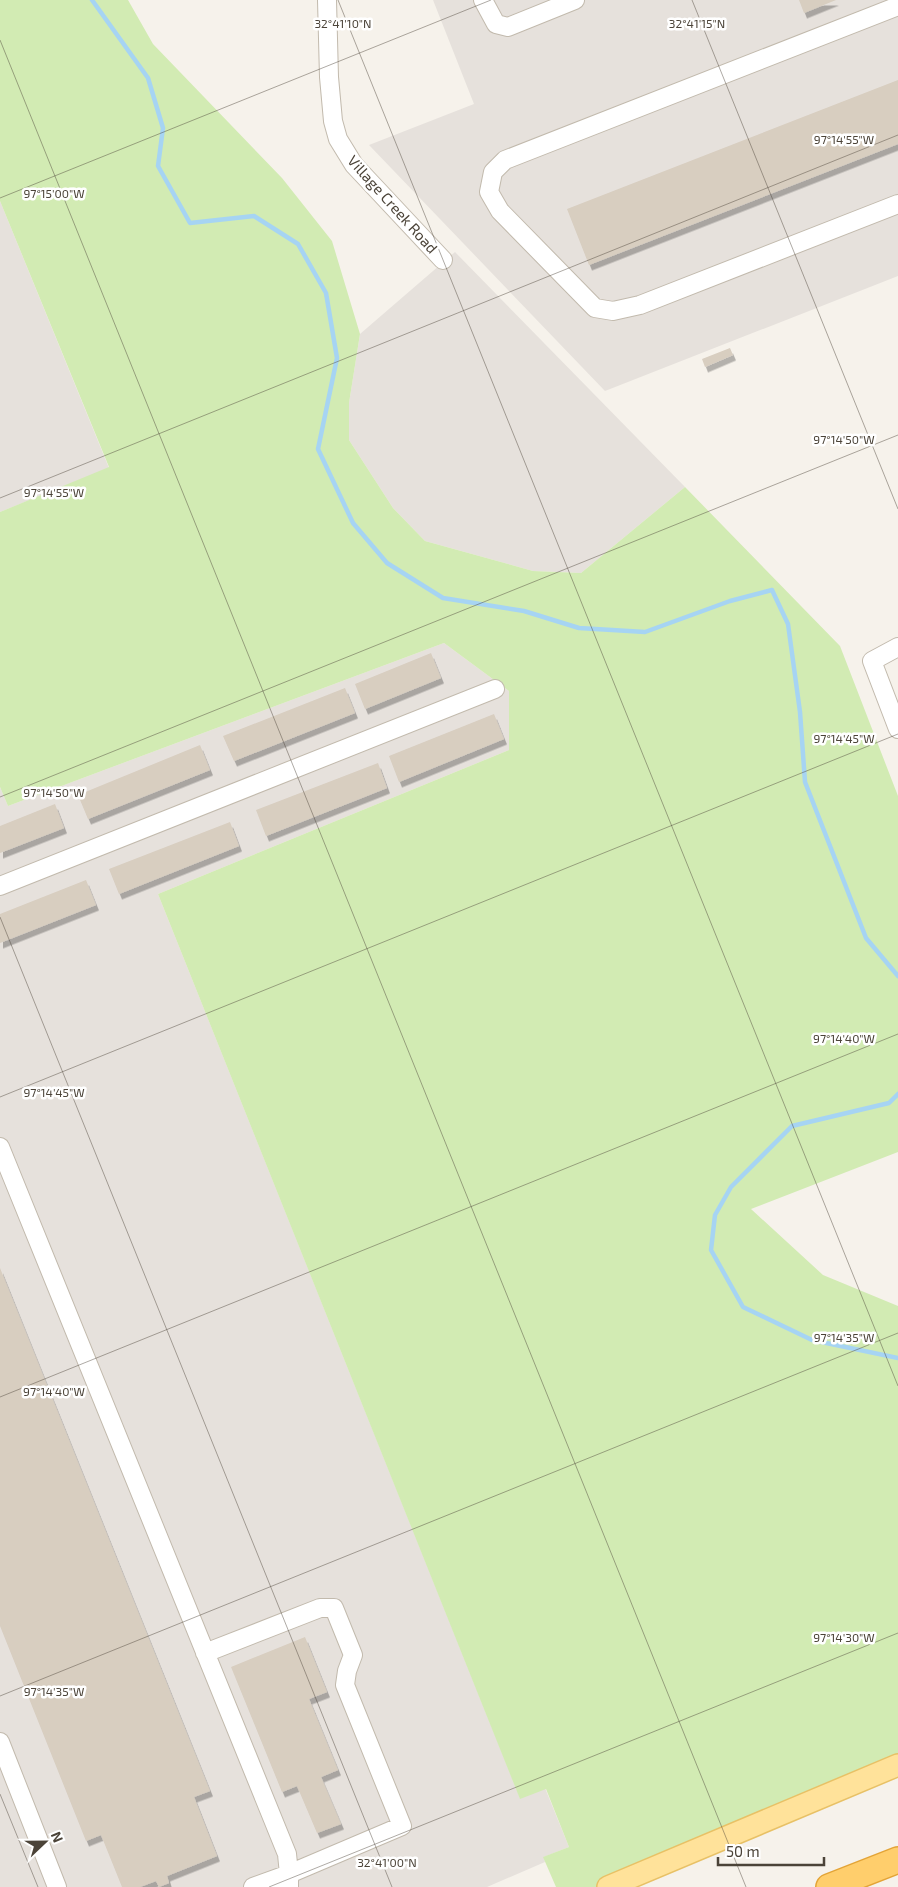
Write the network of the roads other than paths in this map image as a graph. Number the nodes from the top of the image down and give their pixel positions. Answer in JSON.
{"nodes":[{"id":1,"x":327,"y":0,"type":"edge"},
{"id":2,"x":483,"y":0,"type":"edge"},
{"id":3,"x":574,"y":0,"type":"edge"},
{"id":4,"x":898,"y":6,"type":"edge"},
{"id":5,"x":898,"y":204,"type":"edge"},
{"id":6,"x":443,"y":260,"type":"dead end"},
{"id":7,"x":898,"y":647,"type":"edge"},
{"id":8,"x":495,"y":689,"type":"dead end"},
{"id":9,"x":898,"y":729,"type":"edge"},
{"id":10,"x":0,"y":886,"type":"edge"},
{"id":11,"x":0,"y":1147,"type":"edge"},
{"id":12,"x":206,"y":1653,"type":"junction"},
{"id":13,"x":0,"y":1742,"type":"edge"},
{"id":14,"x":898,"y":1765,"type":"edge"},
{"id":15,"x":898,"y":1860,"type":"edge"},
{"id":16,"x":289,"y":1880,"type":"edge"},
{"id":17,"x":57,"y":1887,"type":"edge"},
{"id":18,"x":253,"y":1887,"type":"edge"},
{"id":19,"x":608,"y":1887,"type":"edge"},
{"id":20,"x":829,"y":1887,"type":"edge"}],
"edges":[{"from":1,"to":6,"type":"lane","name":"Village Creek Road"},
{"from":2,"to":3,"type":"lane"},
{"from":4,"to":5,"type":"lane"},
{"from":7,"to":9,"type":"lane"},
{"from":8,"to":10,"type":"lane"},
{"from":11,"to":12,"type":"lane"},
{"from":12,"to":16,"type":"lane"},
{"from":12,"to":16,"type":"lane"},
{"from":13,"to":17,"type":"lane"},
{"from":14,"to":19,"type":"main road"},
{"from":15,"to":20,"type":"highway"},
{"from":16,"to":18,"type":"lane"}]}
